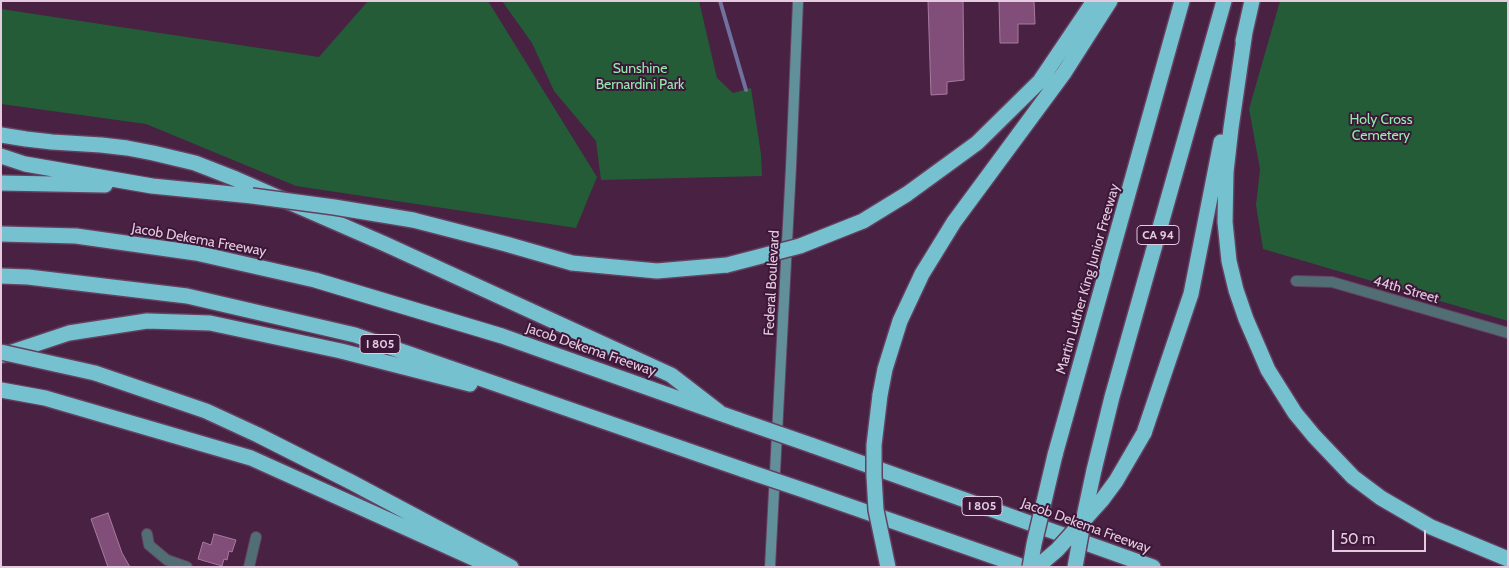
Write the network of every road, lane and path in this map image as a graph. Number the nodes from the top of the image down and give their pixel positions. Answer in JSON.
{"nodes":[{"id":1,"x":798,"y":1,"type":"edge"},
{"id":2,"x":1094,"y":1,"type":"edge"},
{"id":3,"x":1110,"y":1,"type":"edge"},
{"id":4,"x":1182,"y":1,"type":"edge"},
{"id":5,"x":1224,"y":1,"type":"edge"},
{"id":6,"x":1252,"y":1,"type":"edge"},
{"id":7,"x":1245,"y":32,"type":"junction"},
{"id":8,"x":1,"y":135,"type":"edge"},
{"id":9,"x":1,"y":156,"type":"edge"},
{"id":10,"x":1,"y":183,"type":"edge"},
{"id":11,"x":152,"y":186,"type":"junction"},
{"id":12,"x":1,"y":234,"type":"edge"},
{"id":13,"x":1,"y":276,"type":"edge"},
{"id":14,"x":1296,"y":281,"type":"dead end"},
{"id":15,"x":1508,"y":333,"type":"edge"},
{"id":16,"x":1,"y":352,"type":"edge"},
{"id":17,"x":1,"y":356,"type":"edge"},
{"id":18,"x":1,"y":390,"type":"edge"},
{"id":19,"x":576,"y":412,"type":"junction"},
{"id":20,"x":719,"y":412,"type":"junction"},
{"id":21,"x":147,"y":534,"type":"dead end"},
{"id":22,"x":256,"y":537,"type":"dead end"},
{"id":23,"x":1508,"y":559,"type":"edge"},
{"id":24,"x":187,"y":567,"type":"edge"},
{"id":25,"x":249,"y":567,"type":"edge"},
{"id":26,"x":492,"y":567,"type":"edge"},
{"id":27,"x":511,"y":567,"type":"edge"},
{"id":28,"x":770,"y":567,"type":"edge"},
{"id":29,"x":888,"y":567,"type":"edge"},
{"id":30,"x":1024,"y":567,"type":"edge"},
{"id":31,"x":1030,"y":567,"type":"edge"},
{"id":32,"x":1037,"y":567,"type":"edge"},
{"id":33,"x":1075,"y":567,"type":"edge"},
{"id":34,"x":1152,"y":567,"type":"edge"}],
"edges":[{"from":1,"to":28,"type":"main road","name":"Federal Boulevard"},
{"from":2,"to":11,"type":"highway","bridge":true},
{"from":3,"to":29,"type":"highway","bridge":true},
{"from":4,"to":31,"type":"highway","name":"Martin Luther King Junior Freeway","number":"CA 94","bridge":true},
{"from":5,"to":33,"type":"highway","number":"CA 94","bridge":true},
{"from":6,"to":7,"type":"highway"},
{"from":7,"to":23,"type":"highway"},
{"from":7,"to":32,"type":"highway","bridge":true},
{"from":8,"to":20,"type":"highway"},
{"from":9,"to":11,"type":"highway"},
{"from":10,"to":11,"type":"highway"},
{"from":12,"to":20,"type":"highway","name":"Jacob Dekema Freeway","number":"I 805"},
{"from":13,"to":19,"type":"highway","number":"I 805"},
{"from":14,"to":15,"type":"street","name":"44th Street"},
{"from":16,"to":27,"type":"highway","bridge":true},
{"from":17,"to":19,"type":"highway"},
{"from":18,"to":26,"type":"highway"},
{"from":19,"to":30,"type":"highway","number":"I 805","bridge":true},
{"from":20,"to":34,"type":"highway","name":"Jacob Dekema Freeway","number":"I 805","bridge":true},
{"from":21,"to":24,"type":"street"},
{"from":22,"to":25,"type":"street"}]}
